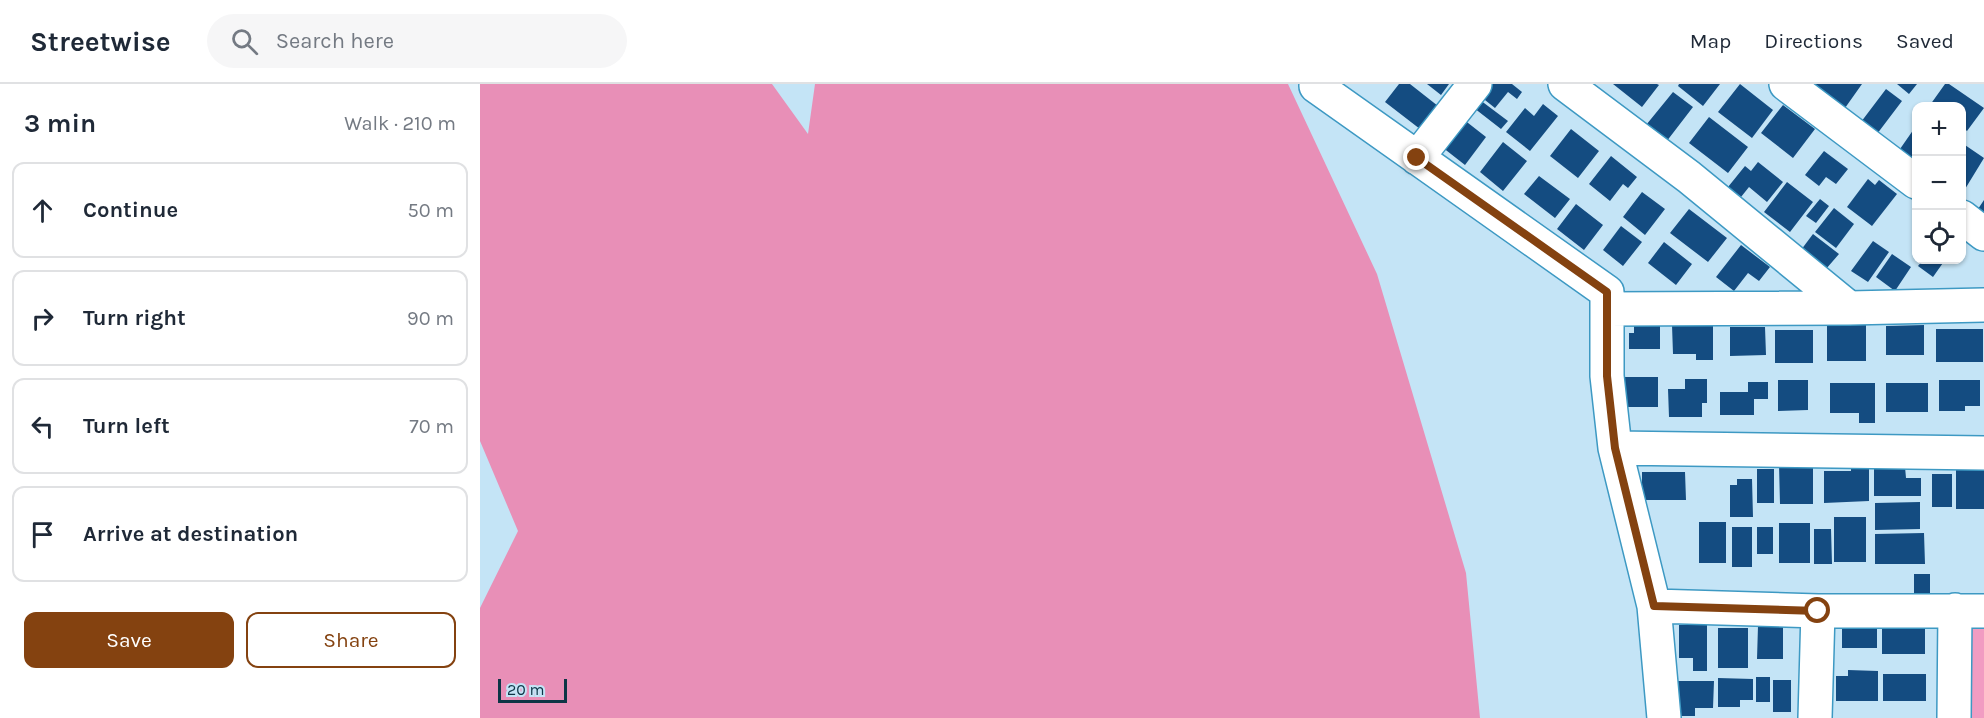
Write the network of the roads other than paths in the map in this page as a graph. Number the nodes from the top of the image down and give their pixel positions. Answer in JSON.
{"nodes":[{"id":1,"x":1318,"y":84,"type":"edge"},
{"id":2,"x":1475,"y":84,"type":"edge"},
{"id":3,"x":1565,"y":84,"type":"edge"},
{"id":4,"x":1786,"y":84,"type":"edge"},
{"id":5,"x":1417,"y":158,"type":"junction"},
{"id":6,"x":1912,"y":179,"type":"edge"},
{"id":7,"x":1966,"y":220,"type":"edge"},
{"id":8,"x":1984,"y":234,"type":"edge"},
{"id":9,"x":1984,"y":305,"type":"edge"},
{"id":10,"x":1848,"y":308,"type":"junction"},
{"id":11,"x":1607,"y":309,"type":"junction"},
{"id":12,"x":1615,"y":448,"type":"junction"},
{"id":13,"x":1984,"y":453,"type":"edge"},
{"id":14,"x":1654,"y":606,"type":"junction"},
{"id":15,"x":1970,"y":610,"type":"edge"},
{"id":16,"x":1818,"y":611,"type":"junction"},
{"id":17,"x":1664,"y":718,"type":"edge"},
{"id":18,"x":1815,"y":718,"type":"edge"},
{"id":19,"x":1954,"y":718,"type":"edge"}],
"edges":[{"from":1,"to":5,"type":"street"},
{"from":2,"to":5,"type":"street"},
{"from":3,"to":10,"type":"street"},
{"from":4,"to":6,"type":"street"},
{"from":5,"to":11,"type":"street"},
{"from":7,"to":8,"type":"street"},
{"from":9,"to":10,"type":"street"},
{"from":10,"to":11,"type":"street"},
{"from":11,"to":12,"type":"street"},
{"from":12,"to":13,"type":"street"},
{"from":12,"to":14,"type":"street"},
{"from":14,"to":16,"type":"street"},
{"from":14,"to":17,"type":"street"},
{"from":15,"to":16,"type":"street"},
{"from":15,"to":19,"type":"street"},
{"from":16,"to":18,"type":"street"}]}
